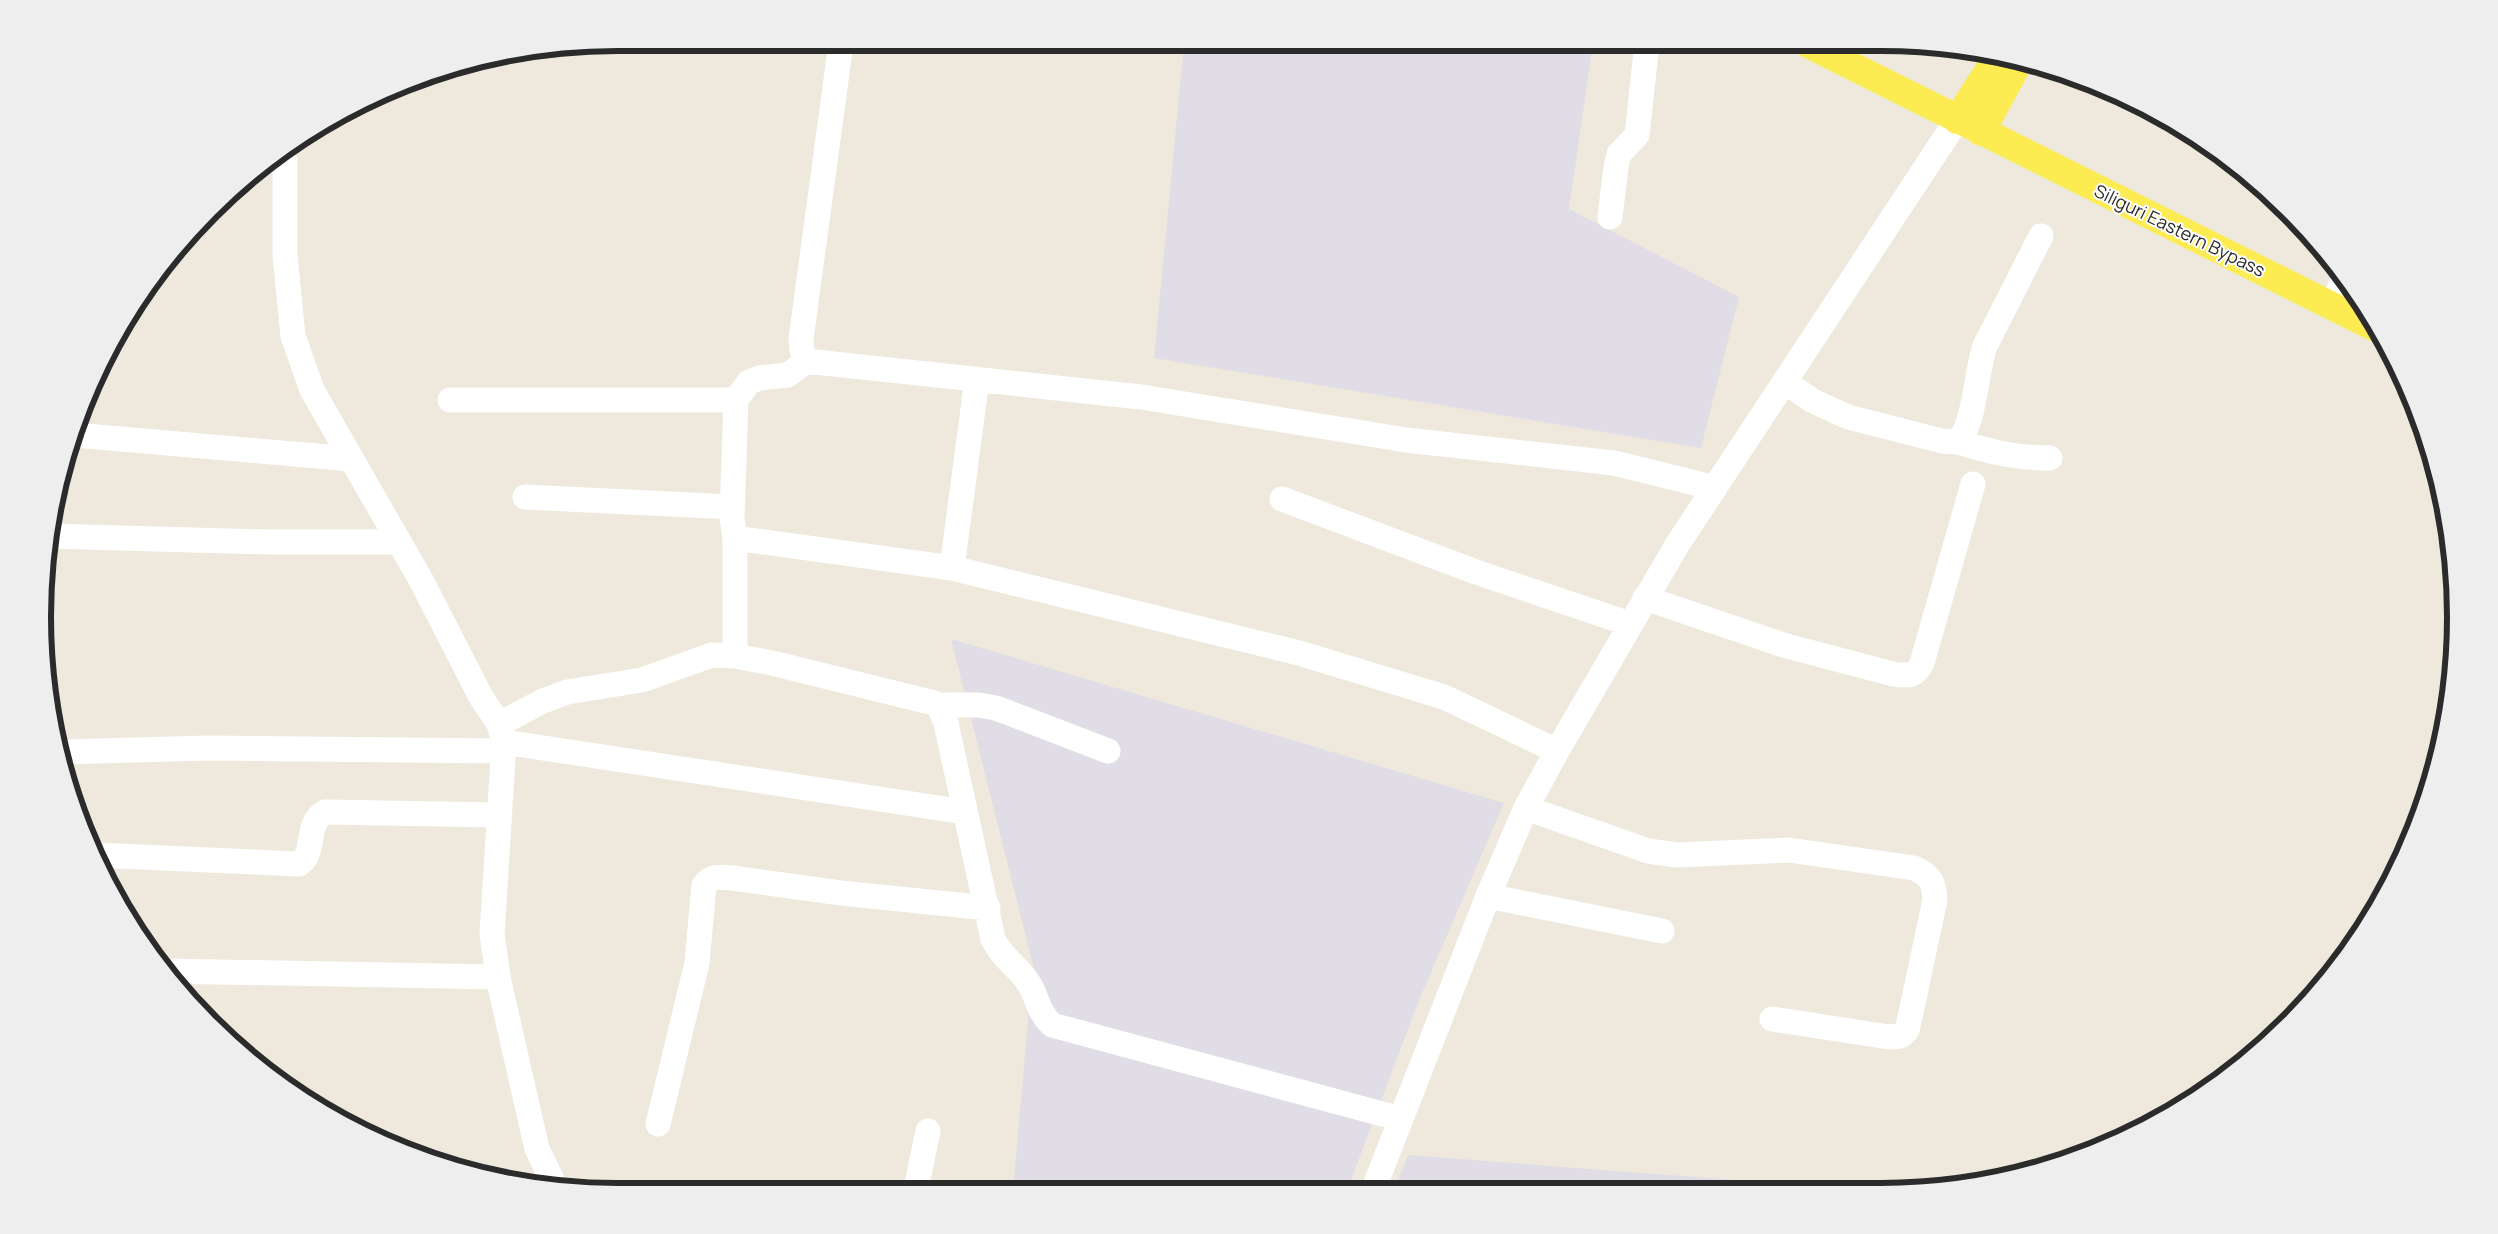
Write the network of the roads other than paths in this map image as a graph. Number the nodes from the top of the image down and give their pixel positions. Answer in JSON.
{"nodes":[{"id":1,"x":840,"y":51,"type":"edge"},
{"id":2,"x":1646,"y":51,"type":"edge"},
{"id":3,"x":1836,"y":51,"type":"edge"},
{"id":4,"x":1995,"y":63,"type":"edge"},
{"id":5,"x":2014,"y":68,"type":"edge"},
{"id":6,"x":1969,"y":126,"type":"junction"},
{"id":7,"x":284,"y":160,"type":"edge"},
{"id":8,"x":1610,"y":217,"type":"dead end"},
{"id":9,"x":2042,"y":236,"type":"dead end"},
{"id":10,"x":2340,"y":287,"type":"edge"},
{"id":11,"x":2332,"y":306,"type":"junction"},
{"id":12,"x":2363,"y":321,"type":"edge"},
{"id":13,"x":806,"y":360,"type":"junction"},
{"id":14,"x":977,"y":379,"type":"junction"},
{"id":15,"x":1785,"y":382,"type":"junction"},
{"id":16,"x":450,"y":400,"type":"dead end"},
{"id":17,"x":736,"y":400,"type":"junction"},
{"id":18,"x":81,"y":436,"type":"edge"},
{"id":19,"x":1958,"y":442,"type":"junction"},
{"id":20,"x":2050,"y":458,"type":"dead end"},
{"id":21,"x":352,"y":459,"type":"junction"},
{"id":22,"x":1973,"y":484,"type":"dead end"},
{"id":23,"x":1715,"y":488,"type":"junction"},
{"id":24,"x":525,"y":497,"type":"dead end"},
{"id":25,"x":1282,"y":499,"type":"dead end"},
{"id":26,"x":732,"y":507,"type":"junction"},
{"id":27,"x":57,"y":536,"type":"edge"},
{"id":28,"x":735,"y":538,"type":"junction"},
{"id":29,"x":398,"y":542,"type":"junction"},
{"id":30,"x":952,"y":568,"type":"junction"},
{"id":31,"x":1645,"y":598,"type":"junction"},
{"id":32,"x":1630,"y":624,"type":"junction"},
{"id":33,"x":735,"y":656,"type":"junction"},
{"id":34,"x":937,"y":705,"type":"junction"},
{"id":35,"x":502,"y":739,"type":"junction"},
{"id":36,"x":1108,"y":751,"type":"dead end"},
{"id":37,"x":1557,"y":751,"type":"junction"},
{"id":38,"x":68,"y":752,"type":"edge"},
{"id":39,"x":1526,"y":808,"type":"junction"},
{"id":40,"x":965,"y":812,"type":"junction"},
{"id":41,"x":499,"y":814,"type":"junction"},
{"id":42,"x":104,"y":855,"type":"edge"},
{"id":43,"x":1488,"y":896,"type":"junction"},
{"id":44,"x":988,"y":908,"type":"junction"},
{"id":45,"x":1662,"y":931,"type":"dead end"},
{"id":46,"x":176,"y":971,"type":"edge"},
{"id":47,"x":498,"y":977,"type":"junction"},
{"id":48,"x":1772,"y":1019,"type":"dead end"},
{"id":49,"x":1401,"y":1119,"type":"junction"},
{"id":50,"x":658,"y":1124,"type":"dead end"},
{"id":51,"x":928,"y":1131,"type":"dead end"},
{"id":52,"x":552,"y":1179,"type":"edge"},
{"id":53,"x":917,"y":1183,"type":"edge"},
{"id":54,"x":1376,"y":1183,"type":"edge"}],
"edges":[{"from":1,"to":13,"type":"street"},
{"from":2,"to":8,"type":"street"},
{"from":3,"to":6,"type":"main road","name":"Siliguri Eastern Bypass"},
{"from":4,"to":6,"type":"main road"},
{"from":5,"to":6,"type":"main road"},
{"from":6,"to":11,"type":"main road","name":"Siliguri Eastern Bypass"},
{"from":6,"to":15,"type":"street"},
{"from":7,"to":21,"type":"street"},
{"from":9,"to":19,"type":"street"},
{"from":10,"to":11,"type":"street"},
{"from":11,"to":12,"type":"main road","name":"Siliguri Eastern Bypass"},
{"from":13,"to":14,"type":"street"},
{"from":13,"to":17,"type":"street"},
{"from":14,"to":23,"type":"street"},
{"from":14,"to":30,"type":"street"},
{"from":15,"to":19,"type":"street"},
{"from":15,"to":23,"type":"street"},
{"from":16,"to":17,"type":"street"},
{"from":17,"to":26,"type":"street"},
{"from":18,"to":21,"type":"street"},
{"from":19,"to":20,"type":"street"},
{"from":21,"to":29,"type":"street"},
{"from":22,"to":31,"type":"street"},
{"from":23,"to":31,"type":"street"},
{"from":24,"to":26,"type":"street"},
{"from":25,"to":32,"type":"street"},
{"from":26,"to":28,"type":"street"},
{"from":27,"to":29,"type":"street"},
{"from":28,"to":30,"type":"street"},
{"from":28,"to":33,"type":"street"},
{"from":29,"to":35,"type":"street"},
{"from":30,"to":37,"type":"street"},
{"from":31,"to":32,"type":"street"},
{"from":32,"to":37,"type":"street"},
{"from":33,"to":34,"type":"street"},
{"from":33,"to":35,"type":"street"},
{"from":34,"to":36,"type":"street"},
{"from":34,"to":40,"type":"street"},
{"from":35,"to":38,"type":"street"},
{"from":35,"to":40,"type":"street"},
{"from":35,"to":41,"type":"street"},
{"from":37,"to":39,"type":"street"},
{"from":39,"to":43,"type":"street"},
{"from":39,"to":48,"type":"street"},
{"from":40,"to":44,"type":"street"},
{"from":41,"to":42,"type":"street"},
{"from":41,"to":47,"type":"street"},
{"from":43,"to":45,"type":"street"},
{"from":43,"to":49,"type":"street"},
{"from":44,"to":49,"type":"street"},
{"from":44,"to":50,"type":"street"},
{"from":46,"to":47,"type":"street"},
{"from":47,"to":52,"type":"street"},
{"from":49,"to":54,"type":"street"},
{"from":51,"to":53,"type":"street"}]}
